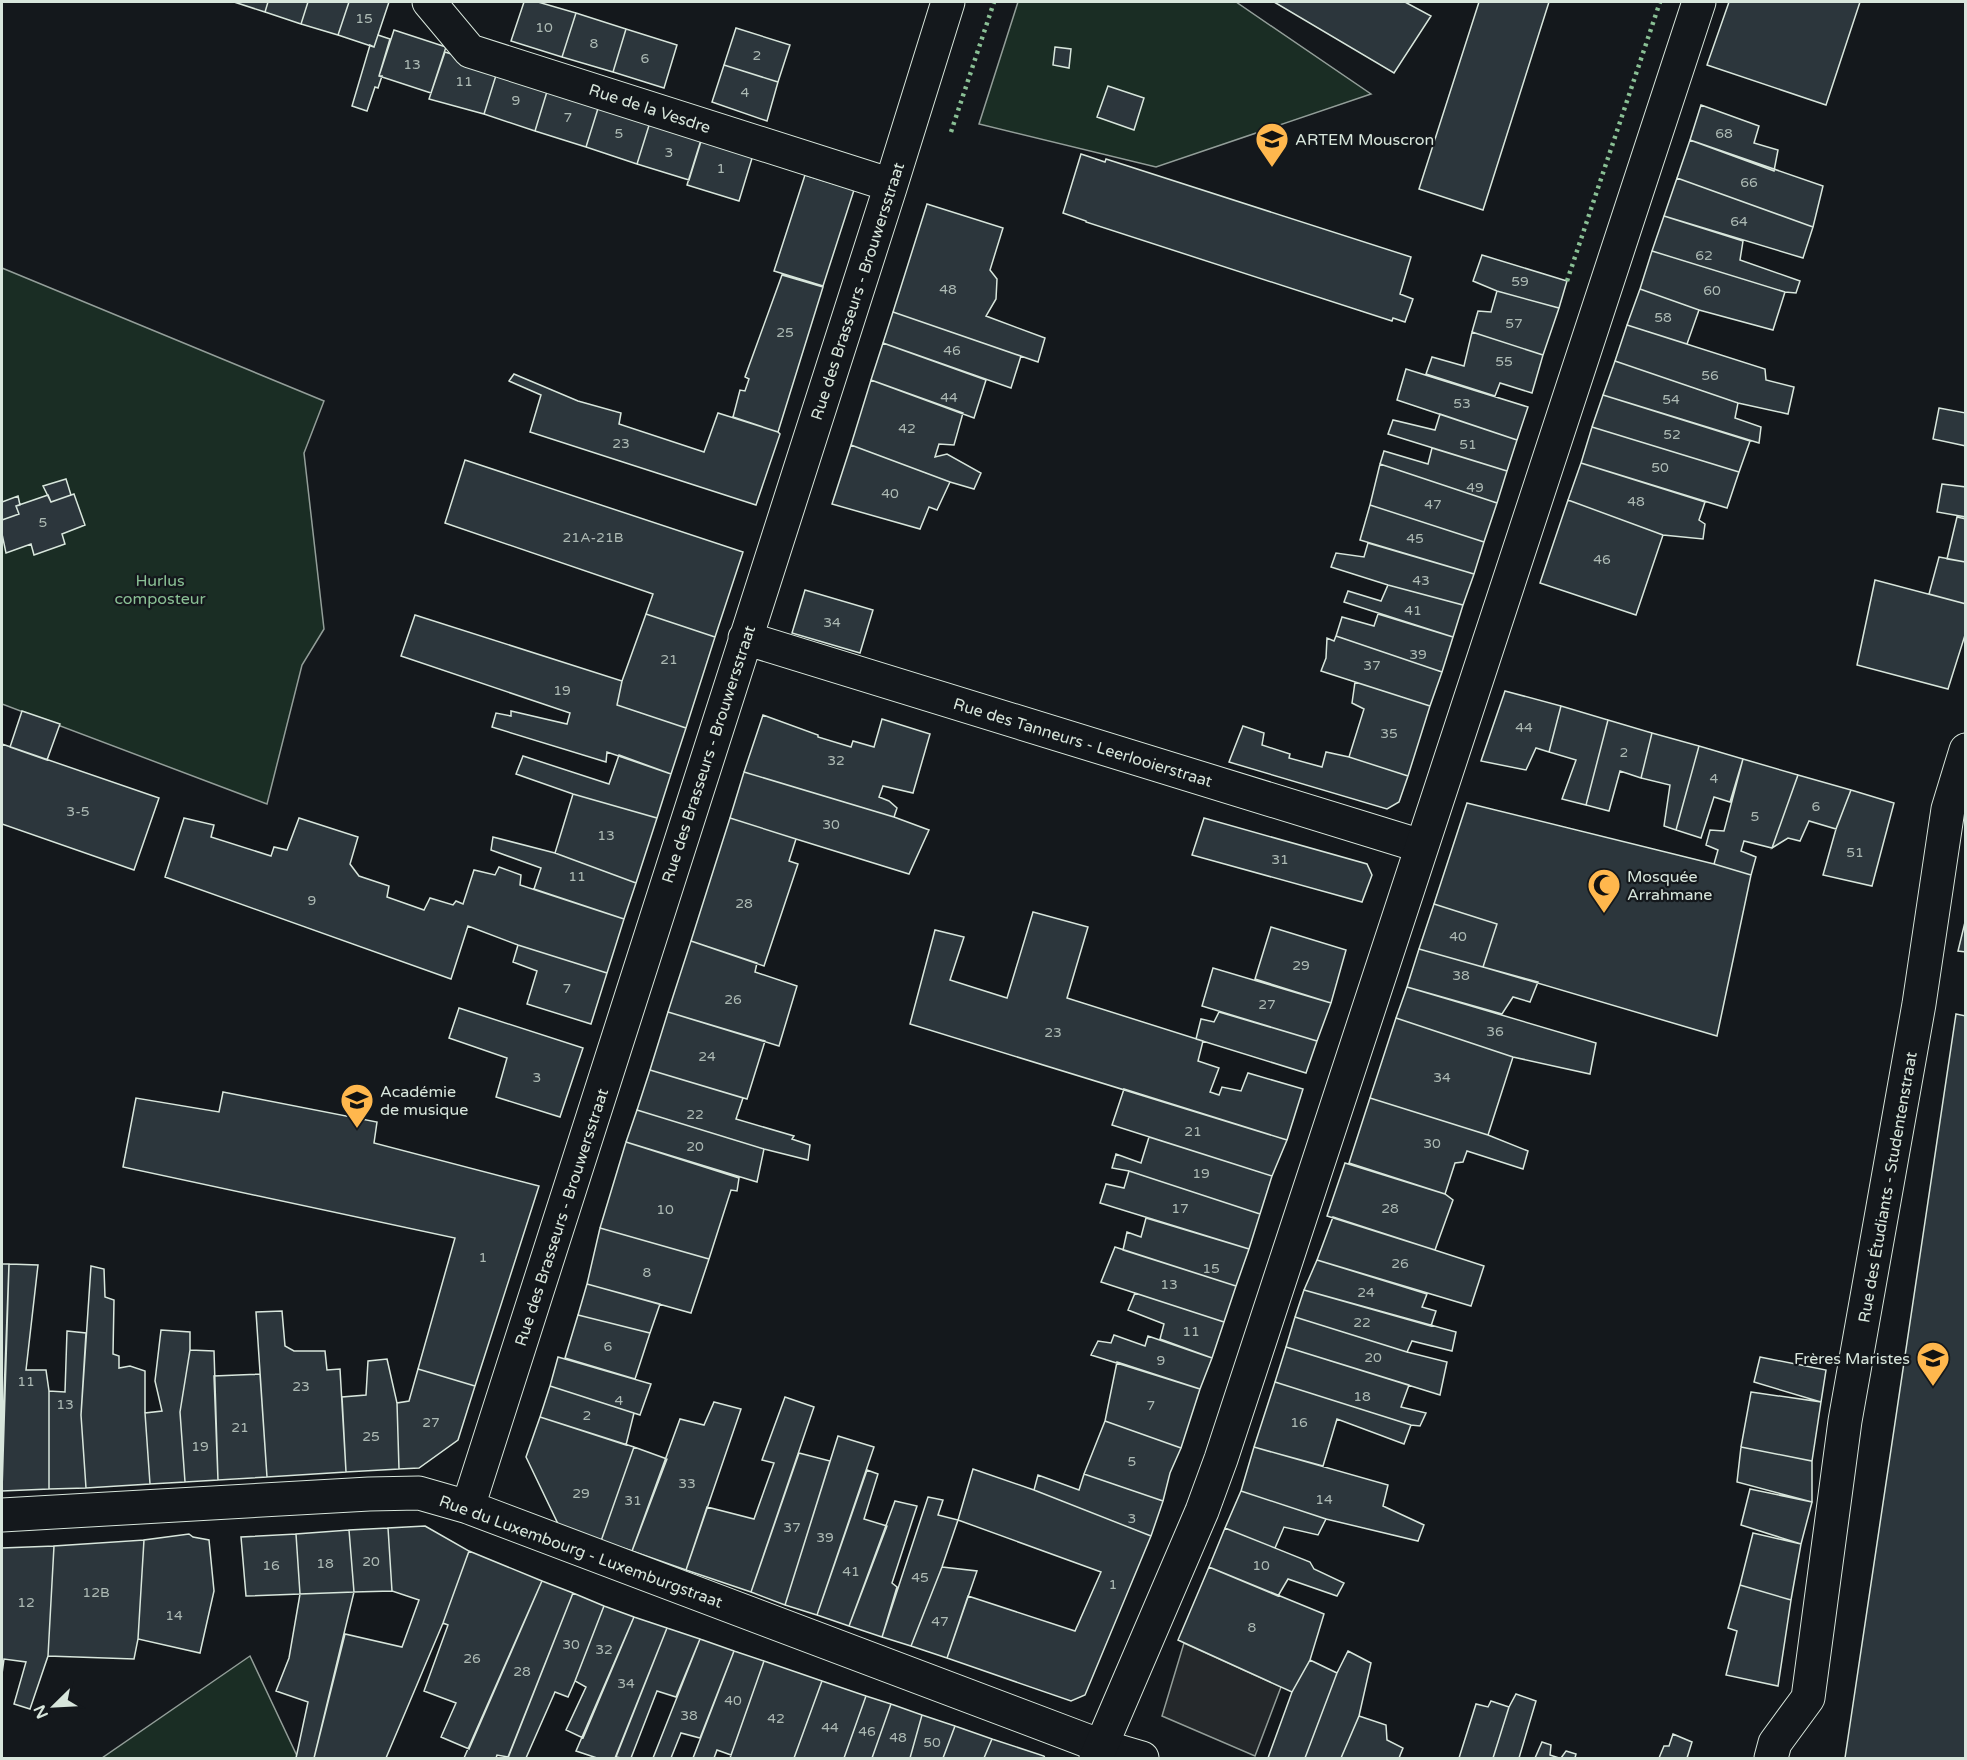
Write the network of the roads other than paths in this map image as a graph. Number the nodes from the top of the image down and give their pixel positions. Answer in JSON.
{"nodes":[{"id":1,"x":429,"y":2,"type":"edge"},
{"id":2,"x":948,"y":2,"type":"edge"},
{"id":3,"x":1699,"y":2,"type":"edge"},
{"id":4,"x":891,"y":185,"type":"junction"},
{"id":5,"x":745,"y":638,"type":"junction"},
{"id":6,"x":1965,"y":750,"type":"edge"},
{"id":7,"x":1421,"y":846,"type":"junction"},
{"id":8,"x":468,"y":1507,"type":"junction"},
{"id":9,"x":2,"y":1515,"type":"edge"},
{"id":10,"x":1098,"y":1752,"type":"edge"},
{"id":11,"x":1142,"y":1758,"type":"edge"},
{"id":12,"x":1771,"y":1758,"type":"edge"}],
"edges":[{"from":1,"to":4,"type":"street","name":"Rue de la Vesdre"},
{"from":2,"to":4,"type":"street","name":"Rue des Brasseurs - Brouwersstraat"},
{"from":3,"to":7,"type":"street"},
{"from":4,"to":5,"type":"street","name":"Rue des Brasseurs - Brouwersstraat"},
{"from":5,"to":7,"type":"street","name":"Rue des Tanneurs - Leerlooierstraat"},
{"from":5,"to":8,"type":"street","name":"Rue des Brasseurs - Brouwersstraat"},
{"from":6,"to":12,"type":"street","name":"Rue des Étudiants - Studentenstraat"},
{"from":7,"to":10,"type":"street"},
{"from":8,"to":9,"type":"street","name":"Rue du Luxembourg - Luxemburgstraat"},
{"from":8,"to":10,"type":"street","name":"Rue du Luxembourg - Luxemburgstraat"},
{"from":10,"to":11,"type":"street","name":"Rue du Luxembourg - Luxemburgstraat"}]}
